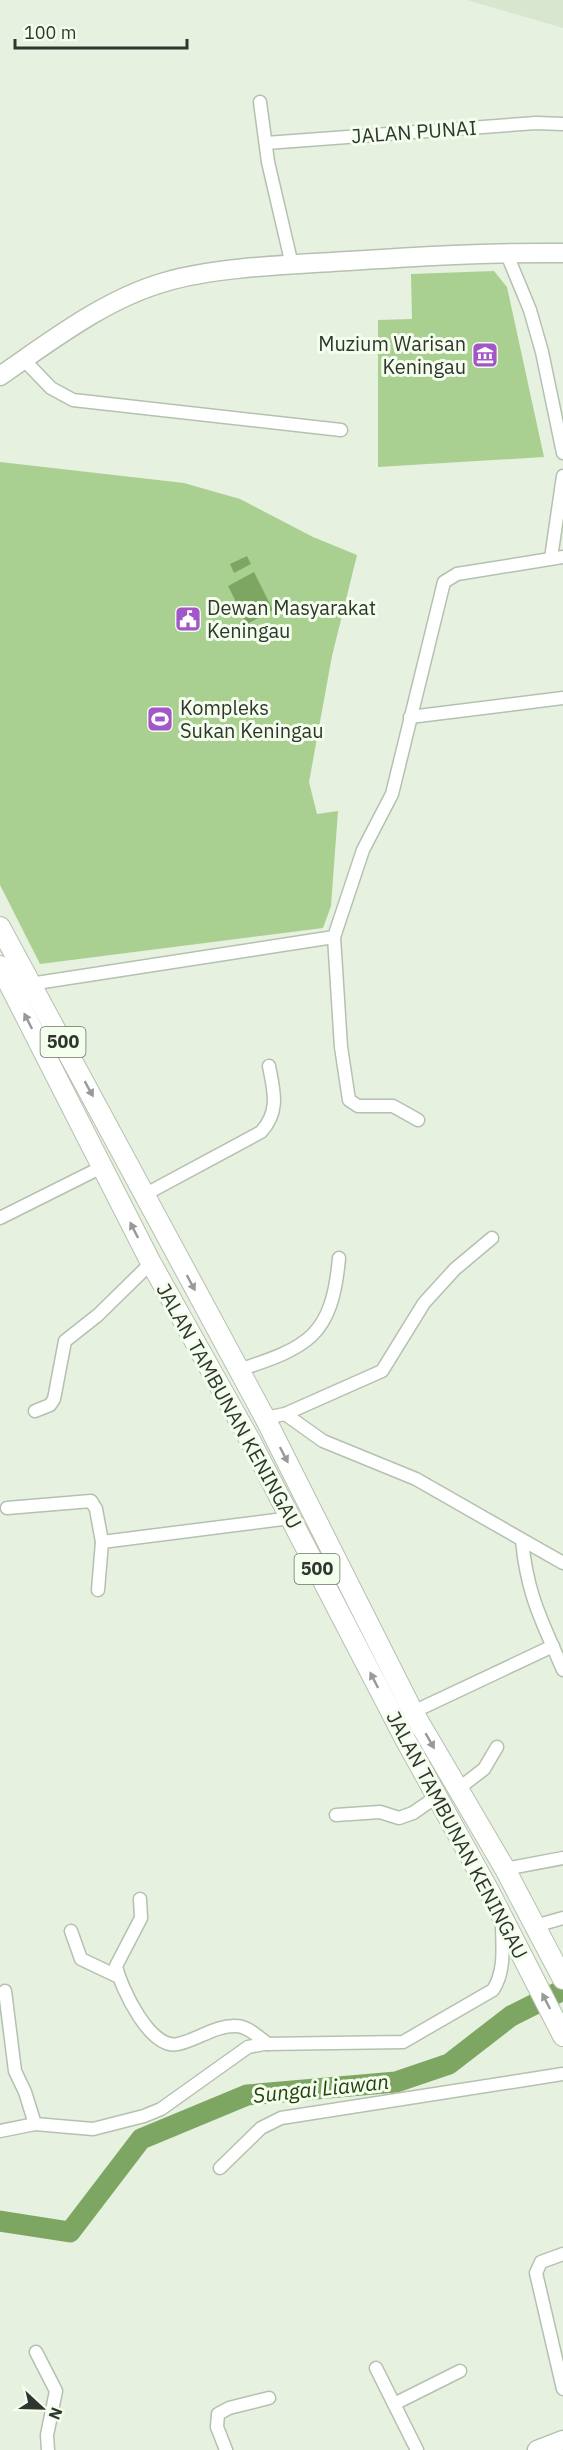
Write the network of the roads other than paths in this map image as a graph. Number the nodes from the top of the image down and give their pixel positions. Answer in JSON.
{"nodes":[{"id":1,"x":260,"y":102,"type":"dead end"},
{"id":2,"x":563,"y":124,"type":"edge"},
{"id":3,"x":266,"y":143,"type":"junction"},
{"id":4,"x":506,"y":252,"type":"junction"},
{"id":5,"x":563,"y":253,"type":"edge"},
{"id":6,"x":292,"y":265,"type":"junction"},
{"id":7,"x":24,"y":360,"type":"junction"},
{"id":8,"x":0,"y":376,"type":"edge"},
{"id":9,"x":341,"y":430,"type":"dead end"},
{"id":10,"x":563,"y":453,"type":"edge"},
{"id":11,"x":563,"y":476,"type":"edge"},
{"id":12,"x":557,"y":558,"type":"edge"},
{"id":13,"x":563,"y":698,"type":"edge"},
{"id":14,"x":410,"y":717,"type":"junction"},
{"id":15,"x":0,"y":927,"type":"edge"},
{"id":16,"x":334,"y":937,"type":"junction"},
{"id":17,"x":1,"y":970,"type":"edge"},
{"id":18,"x":30,"y":984,"type":"junction"},
{"id":19,"x":269,"y":1066,"type":"dead end"},
{"id":20,"x":418,"y":1120,"type":"dead end"},
{"id":21,"x":102,"y":1167,"type":"junction"},
{"id":22,"x":144,"y":1195,"type":"junction"},
{"id":23,"x":0,"y":1218,"type":"edge"},
{"id":24,"x":492,"y":1239,"type":"dead end"},
{"id":25,"x":339,"y":1258,"type":"dead end"},
{"id":26,"x":151,"y":1263,"type":"junction"},
{"id":27,"x":238,"y":1370,"type":"junction"},
{"id":28,"x":35,"y":1411,"type":"dead end"},
{"id":29,"x":285,"y":1414,"type":"junction"},
{"id":30,"x":265,"y":1418,"type":"junction"},
{"id":31,"x":7,"y":1508,"type":"dead end"},
{"id":32,"x":291,"y":1518,"type":"junction"},
{"id":33,"x":522,"y":1540,"type":"junction"},
{"id":34,"x":102,"y":1542,"type":"junction"},
{"id":35,"x":563,"y":1563,"type":"edge"},
{"id":36,"x":98,"y":1590,"type":"dead end"},
{"id":37,"x":553,"y":1646,"type":"junction"},
{"id":38,"x":563,"y":1670,"type":"edge"},
{"id":39,"x":413,"y":1712,"type":"junction"},
{"id":40,"x":497,"y":1747,"type":"dead end"},
{"id":41,"x":460,"y":1794,"type":"junction"},
{"id":42,"x":436,"y":1797,"type":"junction"},
{"id":43,"x":336,"y":1815,"type":"dead end"},
{"id":44,"x":563,"y":1858,"type":"edge"},
{"id":45,"x":505,"y":1869,"type":"junction"},
{"id":46,"x":491,"y":1895,"type":"junction"},
{"id":47,"x":140,"y":1899,"type":"dead end"},
{"id":48,"x":502,"y":1918,"type":"junction"},
{"id":49,"x":563,"y":1918,"type":"edge"},
{"id":50,"x":535,"y":1926,"type":"junction"},
{"id":51,"x":71,"y":1931,"type":"dead end"},
{"id":52,"x":119,"y":1977,"type":"junction"},
{"id":53,"x":563,"y":1979,"type":"edge"},
{"id":54,"x":4,"y":1991,"type":"dead end"},
{"id":55,"x":562,"y":2033,"type":"edge"},
{"id":56,"x":268,"y":2044,"type":"junction"},
{"id":57,"x":563,"y":2074,"type":"edge"},
{"id":58,"x":35,"y":2124,"type":"junction"},
{"id":59,"x":0,"y":2131,"type":"edge"},
{"id":60,"x":220,"y":2168,"type":"dead end"},
{"id":61,"x":563,"y":2254,"type":"edge"},
{"id":62,"x":557,"y":2338,"type":"edge"},
{"id":63,"x":36,"y":2352,"type":"dead end"},
{"id":64,"x":376,"y":2368,"type":"dead end"},
{"id":65,"x":460,"y":2371,"type":"dead end"},
{"id":66,"x":563,"y":2389,"type":"edge"},
{"id":67,"x":269,"y":2398,"type":"dead end"},
{"id":68,"x":394,"y":2403,"type":"junction"},
{"id":69,"x":563,"y":2439,"type":"edge"},
{"id":70,"x":48,"y":2450,"type":"edge"},
{"id":71,"x":226,"y":2450,"type":"edge"},
{"id":72,"x":417,"y":2450,"type":"edge"},
{"id":73,"x":537,"y":2450,"type":"edge"}],
"edges":[{"from":1,"to":3,"type":"street"},
{"from":2,"to":3,"type":"street","name":"JALAN PUNAI"},
{"from":3,"to":6,"type":"street"},
{"from":4,"to":5,"type":"street"},
{"from":4,"to":6,"type":"street"},
{"from":4,"to":10,"type":"street"},
{"from":6,"to":7,"type":"street"},
{"from":7,"to":8,"type":"street"},
{"from":7,"to":9,"type":"street"},
{"from":11,"to":12,"type":"street"},
{"from":12,"to":14,"type":"street"},
{"from":13,"to":14,"type":"street"},
{"from":14,"to":16,"type":"street"},
{"from":15,"to":18,"type":"main road","name":"JALAN TAMBUNAN KENINGAU","number":"500"},
{"from":16,"to":18,"type":"street"},
{"from":16,"to":20,"type":"street"},
{"from":21,"to":17,"type":"main road","name":"JALAN TAMBUNAN KENINGAU","number":"500","one_way":true},
{"from":18,"to":22,"type":"main road","name":"JALAN TAMBUNAN KENINGAU","number":"500","one_way":true},
{"from":19,"to":22,"type":"street"},
{"from":21,"to":23,"type":"street"},
{"from":26,"to":21,"type":"main road","name":"JALAN TAMBUNAN KENINGAU","number":"500","one_way":true},
{"from":22,"to":27,"type":"main road","name":"JALAN TAMBUNAN KENINGAU","number":"500","one_way":true},
{"from":24,"to":29,"type":"street"},
{"from":25,"to":27,"type":"street"},
{"from":26,"to":28,"type":"street"},
{"from":26,"to":32,"type":"main road","name":"JALAN TAMBUNAN KENINGAU","number":"500"},
{"from":27,"to":30,"type":"main road","name":"JALAN TAMBUNAN KENINGAU","number":"500"},
{"from":29,"to":30,"type":"street"},
{"from":29,"to":33,"type":"street"},
{"from":30,"to":39,"type":"main road","name":"JALAN TAMBUNAN KENINGAU","number":"500","one_way":true},
{"from":31,"to":34,"type":"street"},
{"from":32,"to":34,"type":"street"},
{"from":42,"to":32,"type":"main road","name":"JALAN TAMBUNAN KENINGAU","number":"500","one_way":true},
{"from":33,"to":35,"type":"street"},
{"from":33,"to":37,"type":"street"},
{"from":34,"to":36,"type":"street"},
{"from":37,"to":38,"type":"street"},
{"from":37,"to":39,"type":"street"},
{"from":39,"to":41,"type":"main road","name":"JALAN TAMBUNAN KENINGAU","number":"500","one_way":true},
{"from":40,"to":41,"type":"street"},
{"from":41,"to":45,"type":"main road","name":"JALAN TAMBUNAN KENINGAU","number":"500"},
{"from":41,"to":46,"type":"main road"},
{"from":42,"to":43,"type":"street"},
{"from":42,"to":46,"type":"main road","name":"JALAN TAMBUNAN KENINGAU","number":"500"},
{"from":44,"to":45,"type":"street"},
{"from":45,"to":50,"type":"main road","name":"JALAN TAMBUNAN KENINGAU","number":"500"},
{"from":46,"to":48,"type":"main road","name":"JALAN TAMBUNAN KENINGAU","number":"500"},
{"from":47,"to":52,"type":"street"},
{"from":55,"to":48,"type":"main road","name":"JALAN TAMBUNAN KENINGAU","number":"500","one_way":true},
{"from":48,"to":56,"type":"street"},
{"from":49,"to":50,"type":"street"},
{"from":50,"to":53,"type":"main road","name":"JALAN TAMBUNAN KENINGAU","number":"500"},
{"from":51,"to":52,"type":"street"},
{"from":52,"to":56,"type":"street"},
{"from":54,"to":58,"type":"street"},
{"from":56,"to":58,"type":"street"},
{"from":57,"to":60,"type":"street"},
{"from":58,"to":59,"type":"street"},
{"from":61,"to":62,"type":"street"},
{"from":62,"to":66,"type":"street"},
{"from":63,"to":70,"type":"street"},
{"from":64,"to":68,"type":"street"},
{"from":65,"to":68,"type":"street"},
{"from":67,"to":71,"type":"street"},
{"from":68,"to":72,"type":"street"},
{"from":69,"to":73,"type":"street"}]}
